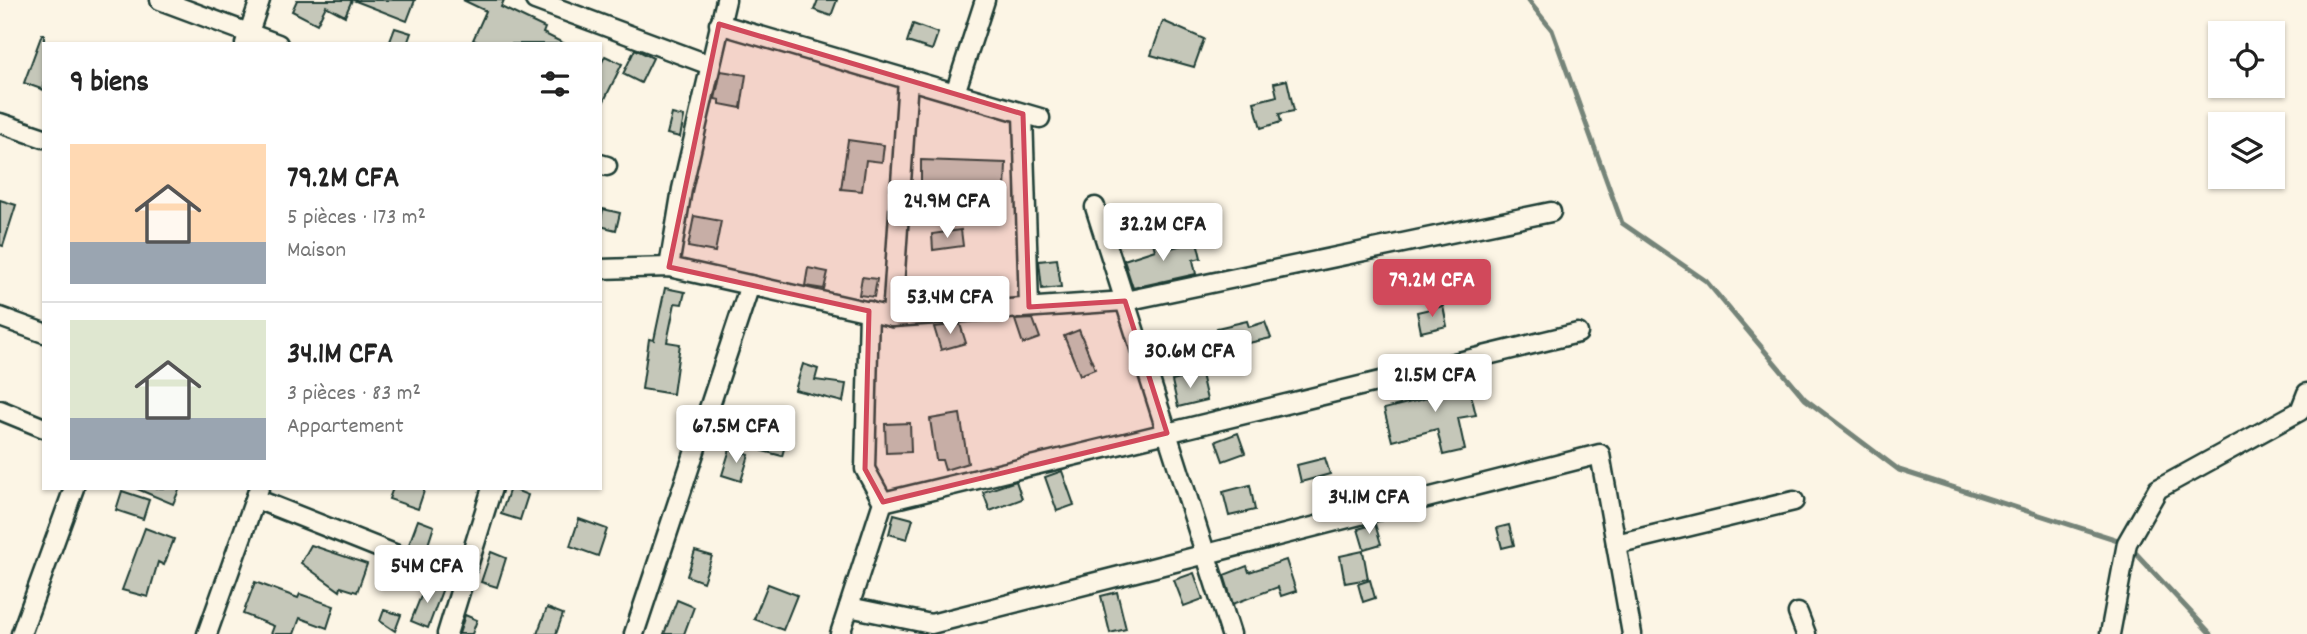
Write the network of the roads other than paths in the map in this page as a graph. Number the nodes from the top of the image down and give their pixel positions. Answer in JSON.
{"nodes":[{"id":1,"x":160,"y":0,"type":"edge"},
{"id":2,"x":260,"y":0,"type":"edge"},
{"id":3,"x":535,"y":0,"type":"edge"},
{"id":4,"x":726,"y":0,"type":"edge"},
{"id":5,"x":985,"y":0,"type":"edge"},
{"id":6,"x":578,"y":8,"type":"edge"},
{"id":7,"x":719,"y":24,"type":"junction"},
{"id":8,"x":246,"y":38,"type":"edge"},
{"id":9,"x":267,"y":42,"type":"edge"},
{"id":10,"x":710,"y":65,"type":"junction"},
{"id":11,"x":908,"y":79,"type":"junction"},
{"id":12,"x":955,"y":93,"type":"junction"},
{"id":13,"x":0,"y":123,"type":"edge"},
{"id":14,"x":42,"y":137,"type":"edge"},
{"id":15,"x":1095,"y":207,"type":"dead end"},
{"id":16,"x":1551,"y":212,"type":"dead end"},
{"id":17,"x":668,"y":267,"type":"junction"},
{"id":18,"x":602,"y":269,"type":"edge"},
{"id":19,"x":750,"y":285,"type":"junction"},
{"id":20,"x":1125,"y":301,"type":"junction"},
{"id":21,"x":1029,"y":307,"type":"junction"},
{"id":22,"x":869,"y":311,"type":"junction"},
{"id":23,"x":0,"y":317,"type":"edge"},
{"id":24,"x":892,"y":317,"type":"junction"},
{"id":25,"x":42,"y":332,"type":"edge"},
{"id":26,"x":1578,"y":333,"type":"dead end"},
{"id":27,"x":2307,"y":393,"type":"edge"},
{"id":28,"x":0,"y":410,"type":"edge"},
{"id":29,"x":42,"y":427,"type":"edge"},
{"id":30,"x":1167,"y":433,"type":"junction"},
{"id":31,"x":73,"y":490,"type":"edge"},
{"id":32,"x":491,"y":490,"type":"edge"},
{"id":33,"x":258,"y":493,"type":"edge"},
{"id":34,"x":1794,"y":501,"type":"dead end"},
{"id":35,"x":883,"y":502,"type":"junction"},
{"id":36,"x":1616,"y":544,"type":"junction"},
{"id":37,"x":1206,"y":554,"type":"junction"},
{"id":38,"x":465,"y":582,"type":"junction"},
{"id":39,"x":849,"y":607,"type":"junction"},
{"id":40,"x":1798,"y":613,"type":"dead end"},
{"id":41,"x":213,"y":632,"type":"edge"},
{"id":42,"x":21,"y":634,"type":"edge"},
{"id":43,"x":447,"y":634,"type":"edge"},
{"id":44,"x":634,"y":634,"type":"edge"},
{"id":45,"x":840,"y":634,"type":"edge"},
{"id":46,"x":1231,"y":634,"type":"edge"},
{"id":47,"x":1632,"y":634,"type":"edge"},
{"id":48,"x":1806,"y":634,"type":"edge"},
{"id":49,"x":2110,"y":634,"type":"edge"}],
"edges":[{"from":1,"to":8,"type":"street"},
{"from":2,"to":8,"type":"street"},
{"from":3,"to":6,"type":"street"},
{"from":4,"to":7,"type":"street"},
{"from":5,"to":12,"type":"street"},
{"from":6,"to":10,"type":"street"},
{"from":7,"to":10,"type":"street"},
{"from":7,"to":11,"type":"street"},
{"from":8,"to":9,"type":"street"},
{"from":10,"to":17,"type":"street"},
{"from":11,"to":12,"type":"street"},
{"from":11,"to":24,"type":"street"},
{"from":12,"to":21,"type":"street"},
{"from":13,"to":14,"type":"street"},
{"from":15,"to":20,"type":"street"},
{"from":16,"to":20,"type":"street"},
{"from":17,"to":18,"type":"street"},
{"from":17,"to":19,"type":"street"},
{"from":19,"to":22,"type":"street"},
{"from":19,"to":44,"type":"street"},
{"from":20,"to":21,"type":"street"},
{"from":20,"to":30,"type":"street"},
{"from":21,"to":24,"type":"street"},
{"from":22,"to":24,"type":"street"},
{"from":22,"to":35,"type":"street"},
{"from":23,"to":25,"type":"street"},
{"from":26,"to":30,"type":"street"},
{"from":27,"to":49,"type":"street"},
{"from":28,"to":29,"type":"street"},
{"from":30,"to":35,"type":"street"},
{"from":30,"to":37,"type":"street"},
{"from":31,"to":42,"type":"street"},
{"from":32,"to":38,"type":"street"},
{"from":33,"to":38,"type":"street"},
{"from":33,"to":41,"type":"street"},
{"from":34,"to":36,"type":"street"},
{"from":35,"to":39,"type":"street"},
{"from":36,"to":37,"type":"street"},
{"from":36,"to":47,"type":"street"},
{"from":37,"to":39,"type":"street"},
{"from":37,"to":46,"type":"street"},
{"from":38,"to":43,"type":"street"},
{"from":39,"to":45,"type":"street"},
{"from":40,"to":48,"type":"street"}]}
